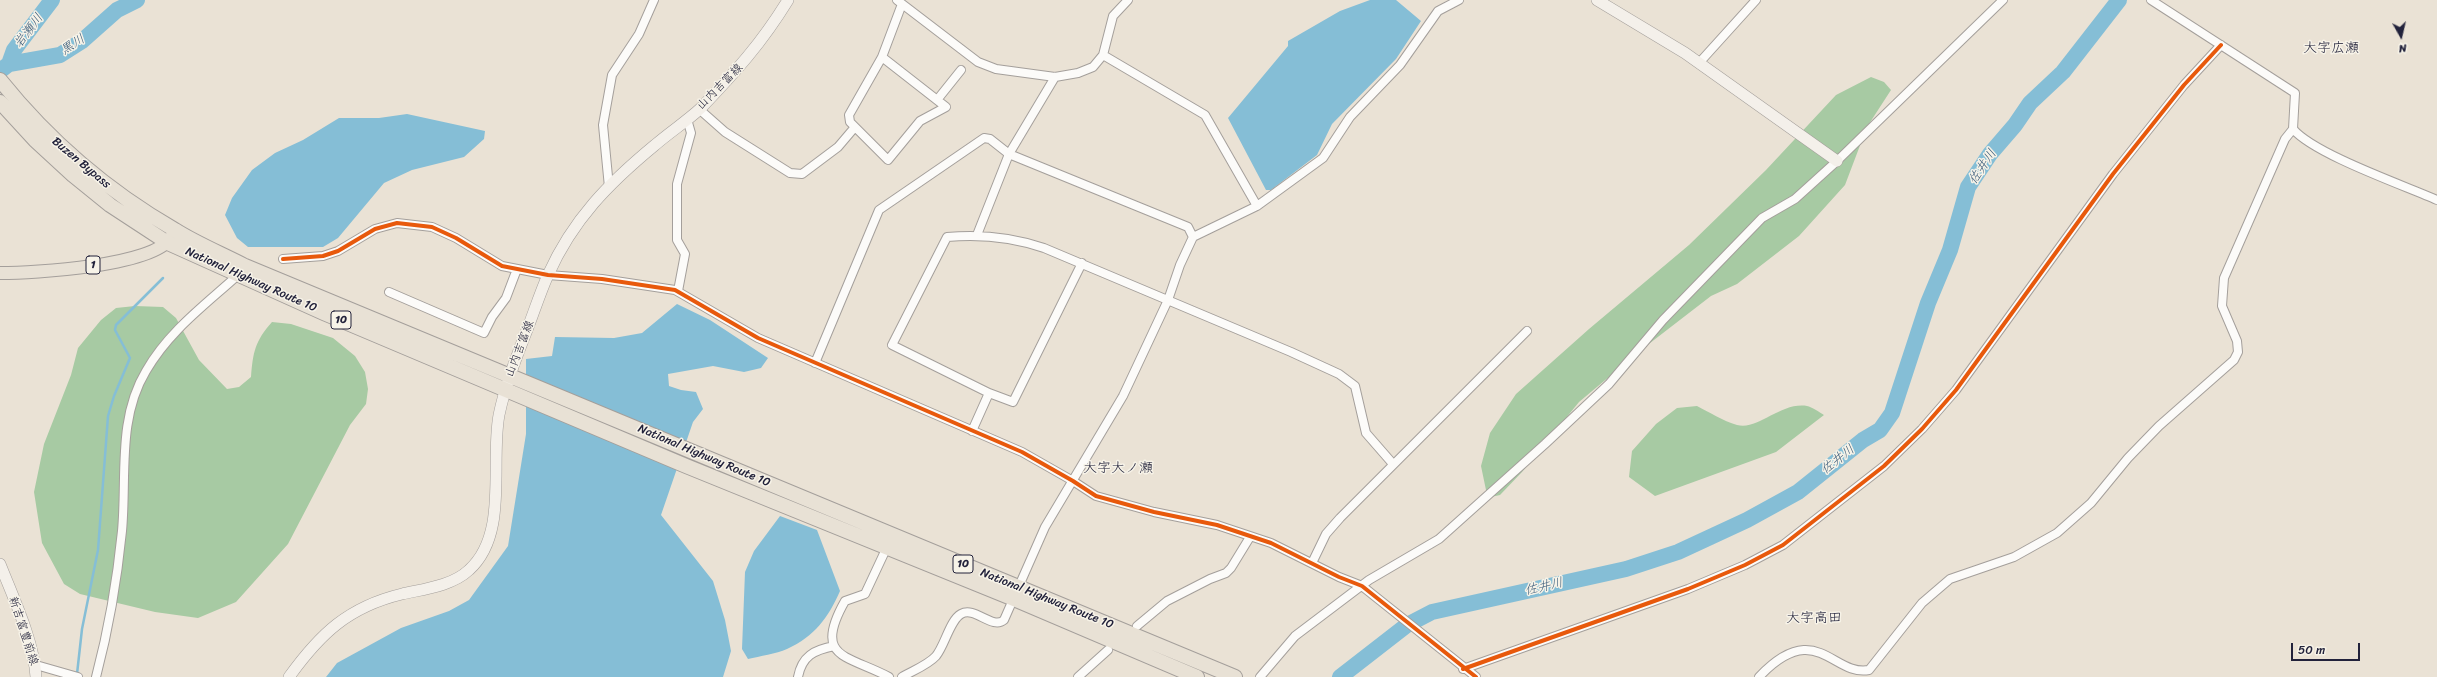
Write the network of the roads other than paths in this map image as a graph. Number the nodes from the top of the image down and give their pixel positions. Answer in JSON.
{"nodes":[{"id":1,"x":654,"y":0,"type":"edge"},
{"id":2,"x":788,"y":0,"type":"edge"},
{"id":3,"x":1128,"y":0,"type":"edge"},
{"id":4,"x":1459,"y":0,"type":"edge"},
{"id":5,"x":1597,"y":0,"type":"edge"},
{"id":6,"x":1756,"y":0,"type":"edge"},
{"id":7,"x":2003,"y":0,"type":"edge"},
{"id":8,"x":2151,"y":0,"type":"edge"},
{"id":9,"x":900,"y":2,"type":"edge"},
{"id":10,"x":2219,"y":44,"type":"junction"},
{"id":11,"x":1103,"y":55,"type":"junction"},
{"id":12,"x":882,"y":57,"type":"junction"},
{"id":13,"x":1699,"y":63,"type":"junction"},
{"id":14,"x":961,"y":70,"type":"dead end"},
{"id":15,"x":1055,"y":77,"type":"junction"},
{"id":16,"x":0,"y":80,"type":"edge"},
{"id":17,"x":4,"y":100,"type":"edge"},
{"id":18,"x":937,"y":100,"type":"junction"},
{"id":19,"x":699,"y":109,"type":"junction"},
{"id":20,"x":687,"y":119,"type":"junction"},
{"id":21,"x":855,"y":127,"type":"junction"},
{"id":22,"x":2293,"y":128,"type":"junction"},
{"id":23,"x":1009,"y":154,"type":"junction"},
{"id":24,"x":1837,"y":161,"type":"junction"},
{"id":25,"x":609,"y":186,"type":"junction"},
{"id":26,"x":2437,"y":200,"type":"edge"},
{"id":27,"x":1257,"y":206,"type":"junction"},
{"id":28,"x":175,"y":230,"type":"junction"},
{"id":29,"x":977,"y":235,"type":"junction"},
{"id":30,"x":1193,"y":237,"type":"junction"},
{"id":31,"x":168,"y":244,"type":"junction"},
{"id":32,"x":283,"y":259,"type":"dead end"},
{"id":33,"x":1082,"y":263,"type":"junction"},
{"id":34,"x":517,"y":269,"type":"junction"},
{"id":35,"x":0,"y":273,"type":"edge"},
{"id":36,"x":238,"y":275,"type":"junction"},
{"id":37,"x":548,"y":275,"type":"junction"},
{"id":38,"x":678,"y":291,"type":"junction"},
{"id":39,"x":389,"y":292,"type":"dead end"},
{"id":40,"x":1168,"y":300,"type":"junction"},
{"id":41,"x":1527,"y":331,"type":"dead end"},
{"id":42,"x":815,"y":363,"type":"junction"},
{"id":43,"x":512,"y":384,"type":"junction"},
{"id":44,"x":989,"y":393,"type":"junction"},
{"id":45,"x":972,"y":431,"type":"junction"},
{"id":46,"x":1393,"y":464,"type":"junction"},
{"id":47,"x":1074,"y":481,"type":"junction"},
{"id":48,"x":1250,"y":537,"type":"junction"},
{"id":49,"x":887,"y":547,"type":"junction"},
{"id":50,"x":1312,"y":563,"type":"junction"},
{"id":51,"x":0,"y":564,"type":"edge"},
{"id":52,"x":1362,"y":586,"type":"junction"},
{"id":53,"x":1017,"y":592,"type":"junction"},
{"id":54,"x":1137,"y":626,"type":"dead end"},
{"id":55,"x":834,"y":646,"type":"junction"},
{"id":56,"x":1108,"y":650,"type":"dead end"},
{"id":57,"x":36,"y":665,"type":"junction"},
{"id":58,"x":1464,"y":669,"type":"junction"},
{"id":59,"x":36,"y":677,"type":"edge"},
{"id":60,"x":78,"y":677,"type":"edge"},
{"id":61,"x":96,"y":677,"type":"edge"},
{"id":62,"x":289,"y":677,"type":"edge"},
{"id":63,"x":798,"y":677,"type":"edge"},
{"id":64,"x":889,"y":677,"type":"edge"},
{"id":65,"x":902,"y":677,"type":"edge"},
{"id":66,"x":1078,"y":677,"type":"edge"},
{"id":67,"x":1197,"y":677,"type":"edge"},
{"id":68,"x":1235,"y":677,"type":"edge"},
{"id":69,"x":1260,"y":677,"type":"edge"},
{"id":70,"x":1476,"y":677,"type":"edge"},
{"id":71,"x":1759,"y":677,"type":"edge"}],
"edges":[{"from":1,"to":25,"type":"street"},
{"from":2,"to":19,"type":"main road","name":"山内吉富線"},
{"from":3,"to":11,"type":"street"},
{"from":4,"to":27,"type":"street"},
{"from":5,"to":13,"type":"main road"},
{"from":6,"to":13,"type":"street"},
{"from":7,"to":24,"type":"street"},
{"from":8,"to":10,"type":"street"},
{"from":9,"to":12,"type":"street"},
{"from":9,"to":15,"type":"street"},
{"from":10,"to":22,"type":"street"},
{"from":10,"to":58,"type":"street"},
{"from":11,"to":15,"type":"street"},
{"from":11,"to":27,"type":"street"},
{"from":12,"to":18,"type":"street"},
{"from":12,"to":21,"type":"street"},
{"from":13,"to":24,"type":"main road"},
{"from":14,"to":18,"type":"street"},
{"from":15,"to":23,"type":"street"},
{"from":16,"to":17,"type":"highway","name":"Buzen Bypass","number":"10"},
{"from":17,"to":28,"type":"highway","name":"Buzen Bypass","number":"10"},
{"from":17,"to":31,"type":"highway","name":"Buzen Bypass","number":"10"},
{"from":18,"to":21,"type":"street"},
{"from":19,"to":20,"type":"main road","name":"山内吉富線"},
{"from":19,"to":21,"type":"street"},
{"from":20,"to":25,"type":"main road","name":"山内吉富線"},
{"from":20,"to":38,"type":"street"},
{"from":22,"to":26,"type":"street"},
{"from":22,"to":71,"type":"street"},
{"from":23,"to":29,"type":"street"},
{"from":23,"to":30,"type":"street"},
{"from":23,"to":42,"type":"street"},
{"from":24,"to":52,"type":"street"},
{"from":25,"to":37,"type":"main road","name":"山内吉富線"},
{"from":27,"to":30,"type":"street"},
{"from":28,"to":31,"type":"main road"},
{"from":28,"to":43,"type":"highway","name":"National Highway Route 10","number":"10"},
{"from":29,"to":33,"type":"street"},
{"from":29,"to":44,"type":"street"},
{"from":30,"to":40,"type":"street"},
{"from":31,"to":35,"type":"main road","number":"1"},
{"from":31,"to":36,"type":"highway","name":"National Highway Route 10","number":"10"},
{"from":32,"to":34,"type":"street"},
{"from":33,"to":40,"type":"street"},
{"from":33,"to":44,"type":"street"},
{"from":34,"to":37,"type":"street"},
{"from":34,"to":39,"type":"street"},
{"from":36,"to":43,"type":"highway","name":"National Highway Route 10","number":"10"},
{"from":36,"to":61,"type":"street"},
{"from":37,"to":38,"type":"street"},
{"from":37,"to":43,"type":"main road","name":"山内吉富線"},
{"from":38,"to":42,"type":"street"},
{"from":40,"to":46,"type":"street"},
{"from":40,"to":47,"type":"street"},
{"from":41,"to":46,"type":"street"},
{"from":42,"to":45,"type":"street"},
{"from":43,"to":49,"type":"highway","name":"National Highway Route 10","number":"10"},
{"from":43,"to":53,"type":"highway","name":"National Highway Route 10","number":"10"},
{"from":43,"to":62,"type":"main road","name":"山内吉富線"},
{"from":44,"to":45,"type":"street"},
{"from":45,"to":47,"type":"street"},
{"from":46,"to":50,"type":"street"},
{"from":47,"to":48,"type":"street"},
{"from":47,"to":53,"type":"street"},
{"from":48,"to":50,"type":"street"},
{"from":48,"to":54,"type":"street"},
{"from":49,"to":53,"type":"highway","name":"National Highway Route 10","number":"10"},
{"from":49,"to":55,"type":"street"},
{"from":50,"to":52,"type":"street"},
{"from":51,"to":57,"type":"main road","name":"新吉富豊前線"},
{"from":52,"to":58,"type":"street"},
{"from":52,"to":69,"type":"street"},
{"from":53,"to":65,"type":"street"},
{"from":53,"to":67,"type":"highway","name":"National Highway Route 10","number":"10"},
{"from":53,"to":68,"type":"highway","name":"National Highway Route 10","number":"10"},
{"from":55,"to":63,"type":"street"},
{"from":55,"to":64,"type":"street"},
{"from":56,"to":66,"type":"street"},
{"from":57,"to":59,"type":"main road","name":"新吉富豊前線"},
{"from":57,"to":60,"type":"street"},
{"from":58,"to":70,"type":"street"}]}
